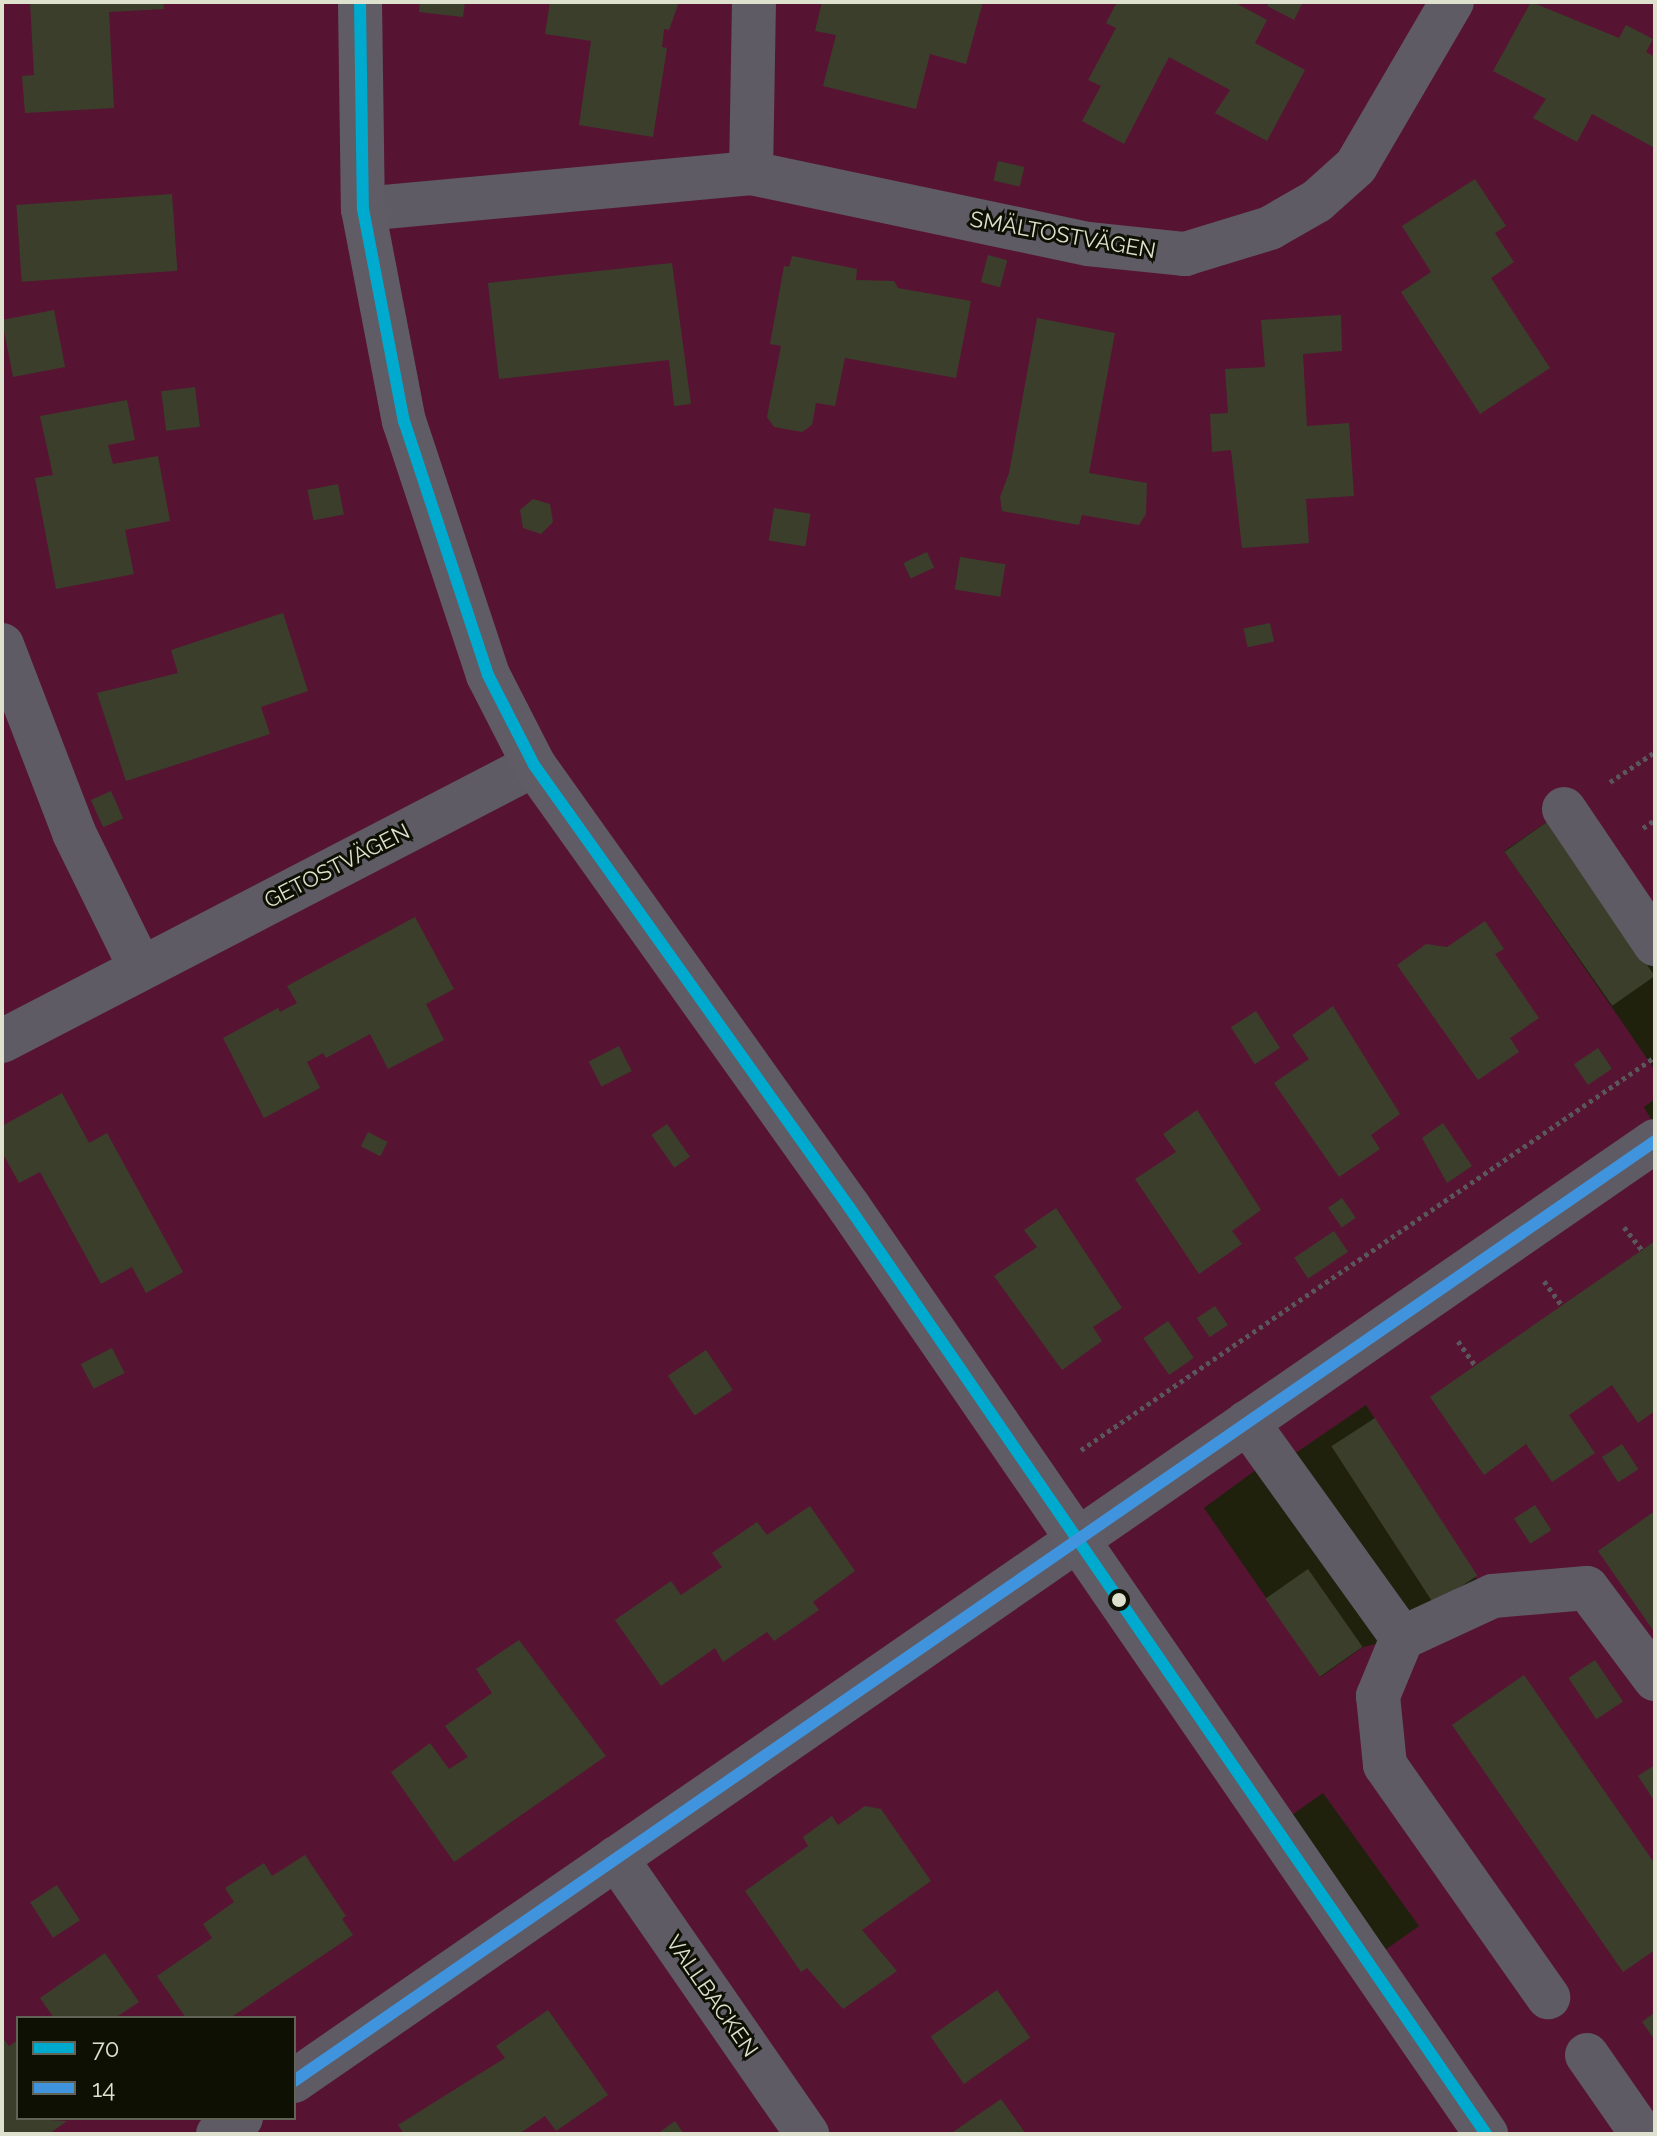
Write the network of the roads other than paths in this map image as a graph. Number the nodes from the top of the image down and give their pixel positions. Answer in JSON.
{"nodes":[{"id":1,"x":360,"y":2,"type":"edge"},
{"id":2,"x":754,"y":2,"type":"edge"},
{"id":3,"x":1452,"y":2,"type":"edge"},
{"id":4,"x":751,"y":173,"type":"junction"},
{"id":5,"x":363,"y":209,"type":"junction"},
{"id":6,"x":2,"y":645,"type":"edge"},
{"id":7,"x":534,"y":765,"type":"junction"},
{"id":8,"x":1564,"y":809,"type":"dead end"},
{"id":9,"x":1655,"y":944,"type":"edge"},
{"id":10,"x":140,"y":967,"type":"junction"},
{"id":11,"x":2,"y":1041,"type":"edge"},
{"id":12,"x":1655,"y":1141,"type":"edge"},
{"id":13,"x":1247,"y":1422,"type":"junction"},
{"id":14,"x":1077,"y":1537,"type":"junction"},
{"id":15,"x":1402,"y":1638,"type":"junction"},
{"id":16,"x":1655,"y":1679,"type":"edge"},
{"id":17,"x":616,"y":1858,"type":"junction"},
{"id":18,"x":1548,"y":1997,"type":"dead end"},
{"id":19,"x":1587,"y":2055,"type":"dead end"},
{"id":20,"x":296,"y":2080,"type":"edge"},
{"id":21,"x":238,"y":2120,"type":"edge"},
{"id":22,"x":218,"y":2134,"type":"edge"},
{"id":23,"x":807,"y":2134,"type":"edge"},
{"id":24,"x":1486,"y":2134,"type":"edge"},
{"id":25,"x":1642,"y":2134,"type":"edge"}],
"edges":[{"from":1,"to":5,"type":"street"},
{"from":2,"to":4,"type":"street"},
{"from":3,"to":4,"type":"street","name":"SMÄLTOSTVÄGEN"},
{"from":4,"to":5,"type":"street","name":"SMÄLTOSTVÄGEN"},
{"from":5,"to":7,"type":"street"},
{"from":6,"to":10,"type":"street"},
{"from":7,"to":10,"type":"street","name":"GETOSTVÄGEN"},
{"from":7,"to":14,"type":"street"},
{"from":8,"to":9,"type":"street"},
{"from":10,"to":11,"type":"street","name":"GETOSTVÄGEN"},
{"from":12,"to":13,"type":"street"},
{"from":13,"to":14,"type":"street"},
{"from":13,"to":15,"type":"street"},
{"from":14,"to":17,"type":"street"},
{"from":14,"to":24,"type":"street"},
{"from":15,"to":16,"type":"street"},
{"from":15,"to":18,"type":"street"},
{"from":17,"to":20,"type":"street"},
{"from":17,"to":23,"type":"street","name":"VALLBACKEN"},
{"from":19,"to":25,"type":"street"},
{"from":21,"to":22,"type":"street"}]}
